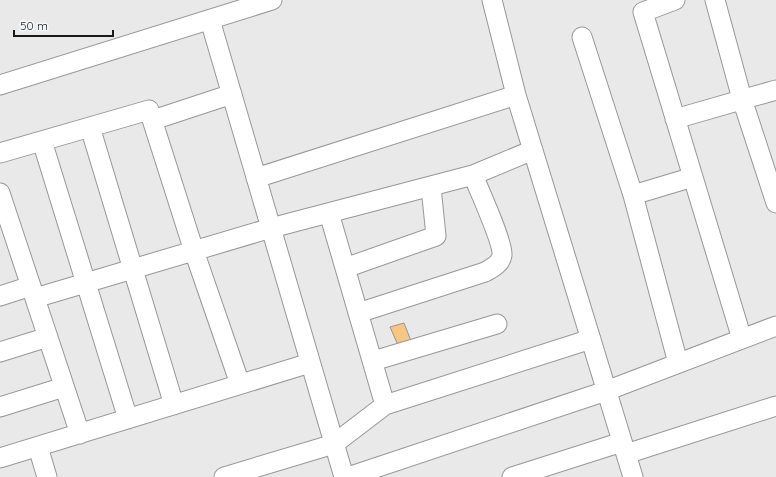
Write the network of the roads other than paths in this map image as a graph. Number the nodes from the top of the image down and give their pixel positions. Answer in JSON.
{"nodes":[{"id":1,"x":272,"y":0,"type":"edge"},
{"id":2,"x":492,"y":0,"type":"edge"},
{"id":3,"x":675,"y":0,"type":"edge"},
{"id":4,"x":715,"y":0,"type":"edge"},
{"id":5,"x":210,"y":20,"type":"junction"},
{"id":6,"x":582,"y":37,"type":"dead end"},
{"id":7,"x":0,"y":85,"type":"edge"},
{"id":8,"x":776,"y":90,"type":"edge"},
{"id":9,"x":232,"y":94,"type":"junction"},
{"id":10,"x":516,"y":95,"type":"junction"},
{"id":11,"x":742,"y":99,"type":"junction"},
{"id":12,"x":675,"y":118,"type":"junction"},
{"id":13,"x":153,"y":120,"type":"junction"},
{"id":14,"x":90,"y":127,"type":"junction"},
{"id":15,"x":42,"y":141,"type":"junction"},
{"id":16,"x":533,"y":150,"type":"junction"},
{"id":17,"x":0,"y":153,"type":"edge"},
{"id":18,"x":473,"y":175,"type":"junction"},
{"id":19,"x":692,"y":177,"type":"junction"},
{"id":20,"x":256,"y":178,"type":"junction"},
{"id":21,"x":431,"y":187,"type":"junction"},
{"id":22,"x":0,"y":193,"type":"edge"},
{"id":23,"x":633,"y":195,"type":"junction"},
{"id":24,"x":776,"y":203,"type":"edge"},
{"id":25,"x":329,"y":213,"type":"junction"},
{"id":26,"x":271,"y":228,"type":"junction"},
{"id":27,"x":8,"y":241,"type":"edge"},
{"id":28,"x":194,"y":251,"type":"junction"},
{"id":29,"x":345,"y":268,"type":"junction"},
{"id":30,"x":133,"y":269,"type":"junction"},
{"id":31,"x":86,"y":283,"type":"junction"},
{"id":32,"x":33,"y":292,"type":"junction"},
{"id":33,"x":0,"y":296,"type":"edge"},
{"id":34,"x":358,"y":313,"type":"junction"},
{"id":35,"x":496,"y":324,"type":"dead end"},
{"id":36,"x":776,"y":326,"type":"edge"},
{"id":37,"x":48,"y":337,"type":"junction"},
{"id":38,"x":591,"y":339,"type":"junction"},
{"id":39,"x":742,"y":339,"type":"junction"},
{"id":40,"x":0,"y":352,"type":"edge"},
{"id":41,"x":373,"y":360,"type":"junction"},
{"id":42,"x":310,"y":363,"type":"junction"},
{"id":43,"x":678,"y":363,"type":"junction"},
{"id":44,"x":240,"y":384,"type":"junction"},
{"id":45,"x":64,"y":387,"type":"junction"},
{"id":46,"x":606,"y":390,"type":"junction"},
{"id":47,"x":386,"y":404,"type":"junction"},
{"id":48,"x":174,"y":405,"type":"junction"},
{"id":49,"x":776,"y":406,"type":"edge"},
{"id":50,"x":0,"y":407,"type":"edge"},
{"id":51,"x":128,"y":419,"type":"junction"},
{"id":52,"x":80,"y":434,"type":"junction"},
{"id":53,"x":334,"y":444,"type":"junction"},
{"id":54,"x":38,"y":447,"type":"junction"},
{"id":55,"x":624,"y":448,"type":"junction"},
{"id":56,"x":0,"y":458,"type":"edge"},
{"id":57,"x":47,"y":477,"type":"edge"},
{"id":58,"x":224,"y":477,"type":"edge"},
{"id":59,"x":344,"y":477,"type":"edge"},
{"id":60,"x":348,"y":477,"type":"edge"},
{"id":61,"x":512,"y":477,"type":"edge"},
{"id":62,"x":633,"y":477,"type":"edge"}],
"edges":[{"from":1,"to":5,"type":"street"},
{"from":2,"to":10,"type":"street"},
{"from":3,"to":12,"type":"street"},
{"from":4,"to":11,"type":"street"},
{"from":5,"to":7,"type":"street"},
{"from":5,"to":9,"type":"street"},
{"from":6,"to":23,"type":"street"},
{"from":8,"to":11,"type":"street"},
{"from":9,"to":13,"type":"street"},
{"from":9,"to":20,"type":"street"},
{"from":10,"to":16,"type":"street"},
{"from":10,"to":20,"type":"street"},
{"from":11,"to":12,"type":"street"},
{"from":11,"to":24,"type":"street"},
{"from":12,"to":19,"type":"street"},
{"from":13,"to":14,"type":"street"},
{"from":13,"to":28,"type":"street"},
{"from":14,"to":15,"type":"street"},
{"from":14,"to":30,"type":"street"},
{"from":15,"to":17,"type":"street"},
{"from":15,"to":31,"type":"street"},
{"from":16,"to":18,"type":"street"},
{"from":16,"to":38,"type":"street"},
{"from":18,"to":21,"type":"street"},
{"from":18,"to":34,"type":"street"},
{"from":19,"to":23,"type":"street"},
{"from":19,"to":39,"type":"street"},
{"from":20,"to":26,"type":"street"},
{"from":21,"to":25,"type":"street"},
{"from":21,"to":29,"type":"street"},
{"from":22,"to":27,"type":"street"},
{"from":23,"to":43,"type":"street"},
{"from":25,"to":26,"type":"street"},
{"from":25,"to":29,"type":"street"},
{"from":26,"to":28,"type":"street"},
{"from":26,"to":42,"type":"street"},
{"from":27,"to":32,"type":"street"},
{"from":28,"to":30,"type":"street"},
{"from":28,"to":44,"type":"street"},
{"from":29,"to":34,"type":"street"},
{"from":30,"to":31,"type":"street"},
{"from":30,"to":48,"type":"street"},
{"from":31,"to":32,"type":"street"},
{"from":31,"to":51,"type":"street"},
{"from":32,"to":33,"type":"street"},
{"from":32,"to":37,"type":"street"},
{"from":34,"to":41,"type":"street"},
{"from":35,"to":41,"type":"street"},
{"from":36,"to":39,"type":"street"},
{"from":37,"to":40,"type":"street"},
{"from":37,"to":45,"type":"street"},
{"from":38,"to":46,"type":"street"},
{"from":38,"to":47,"type":"street"},
{"from":39,"to":43,"type":"street"},
{"from":41,"to":47,"type":"street"},
{"from":42,"to":44,"type":"street"},
{"from":42,"to":53,"type":"street"},
{"from":43,"to":46,"type":"street"},
{"from":44,"to":48,"type":"street"},
{"from":45,"to":50,"type":"street"},
{"from":45,"to":52,"type":"street"},
{"from":46,"to":55,"type":"street"},
{"from":46,"to":60,"type":"street"},
{"from":47,"to":53,"type":"street"},
{"from":48,"to":51,"type":"street"},
{"from":49,"to":55,"type":"street"},
{"from":51,"to":52,"type":"street"},
{"from":52,"to":54,"type":"street"},
{"from":53,"to":58,"type":"street"},
{"from":53,"to":59,"type":"street"},
{"from":54,"to":56,"type":"street"},
{"from":54,"to":57,"type":"street"},
{"from":55,"to":61,"type":"street"},
{"from":55,"to":62,"type":"street"}]}
